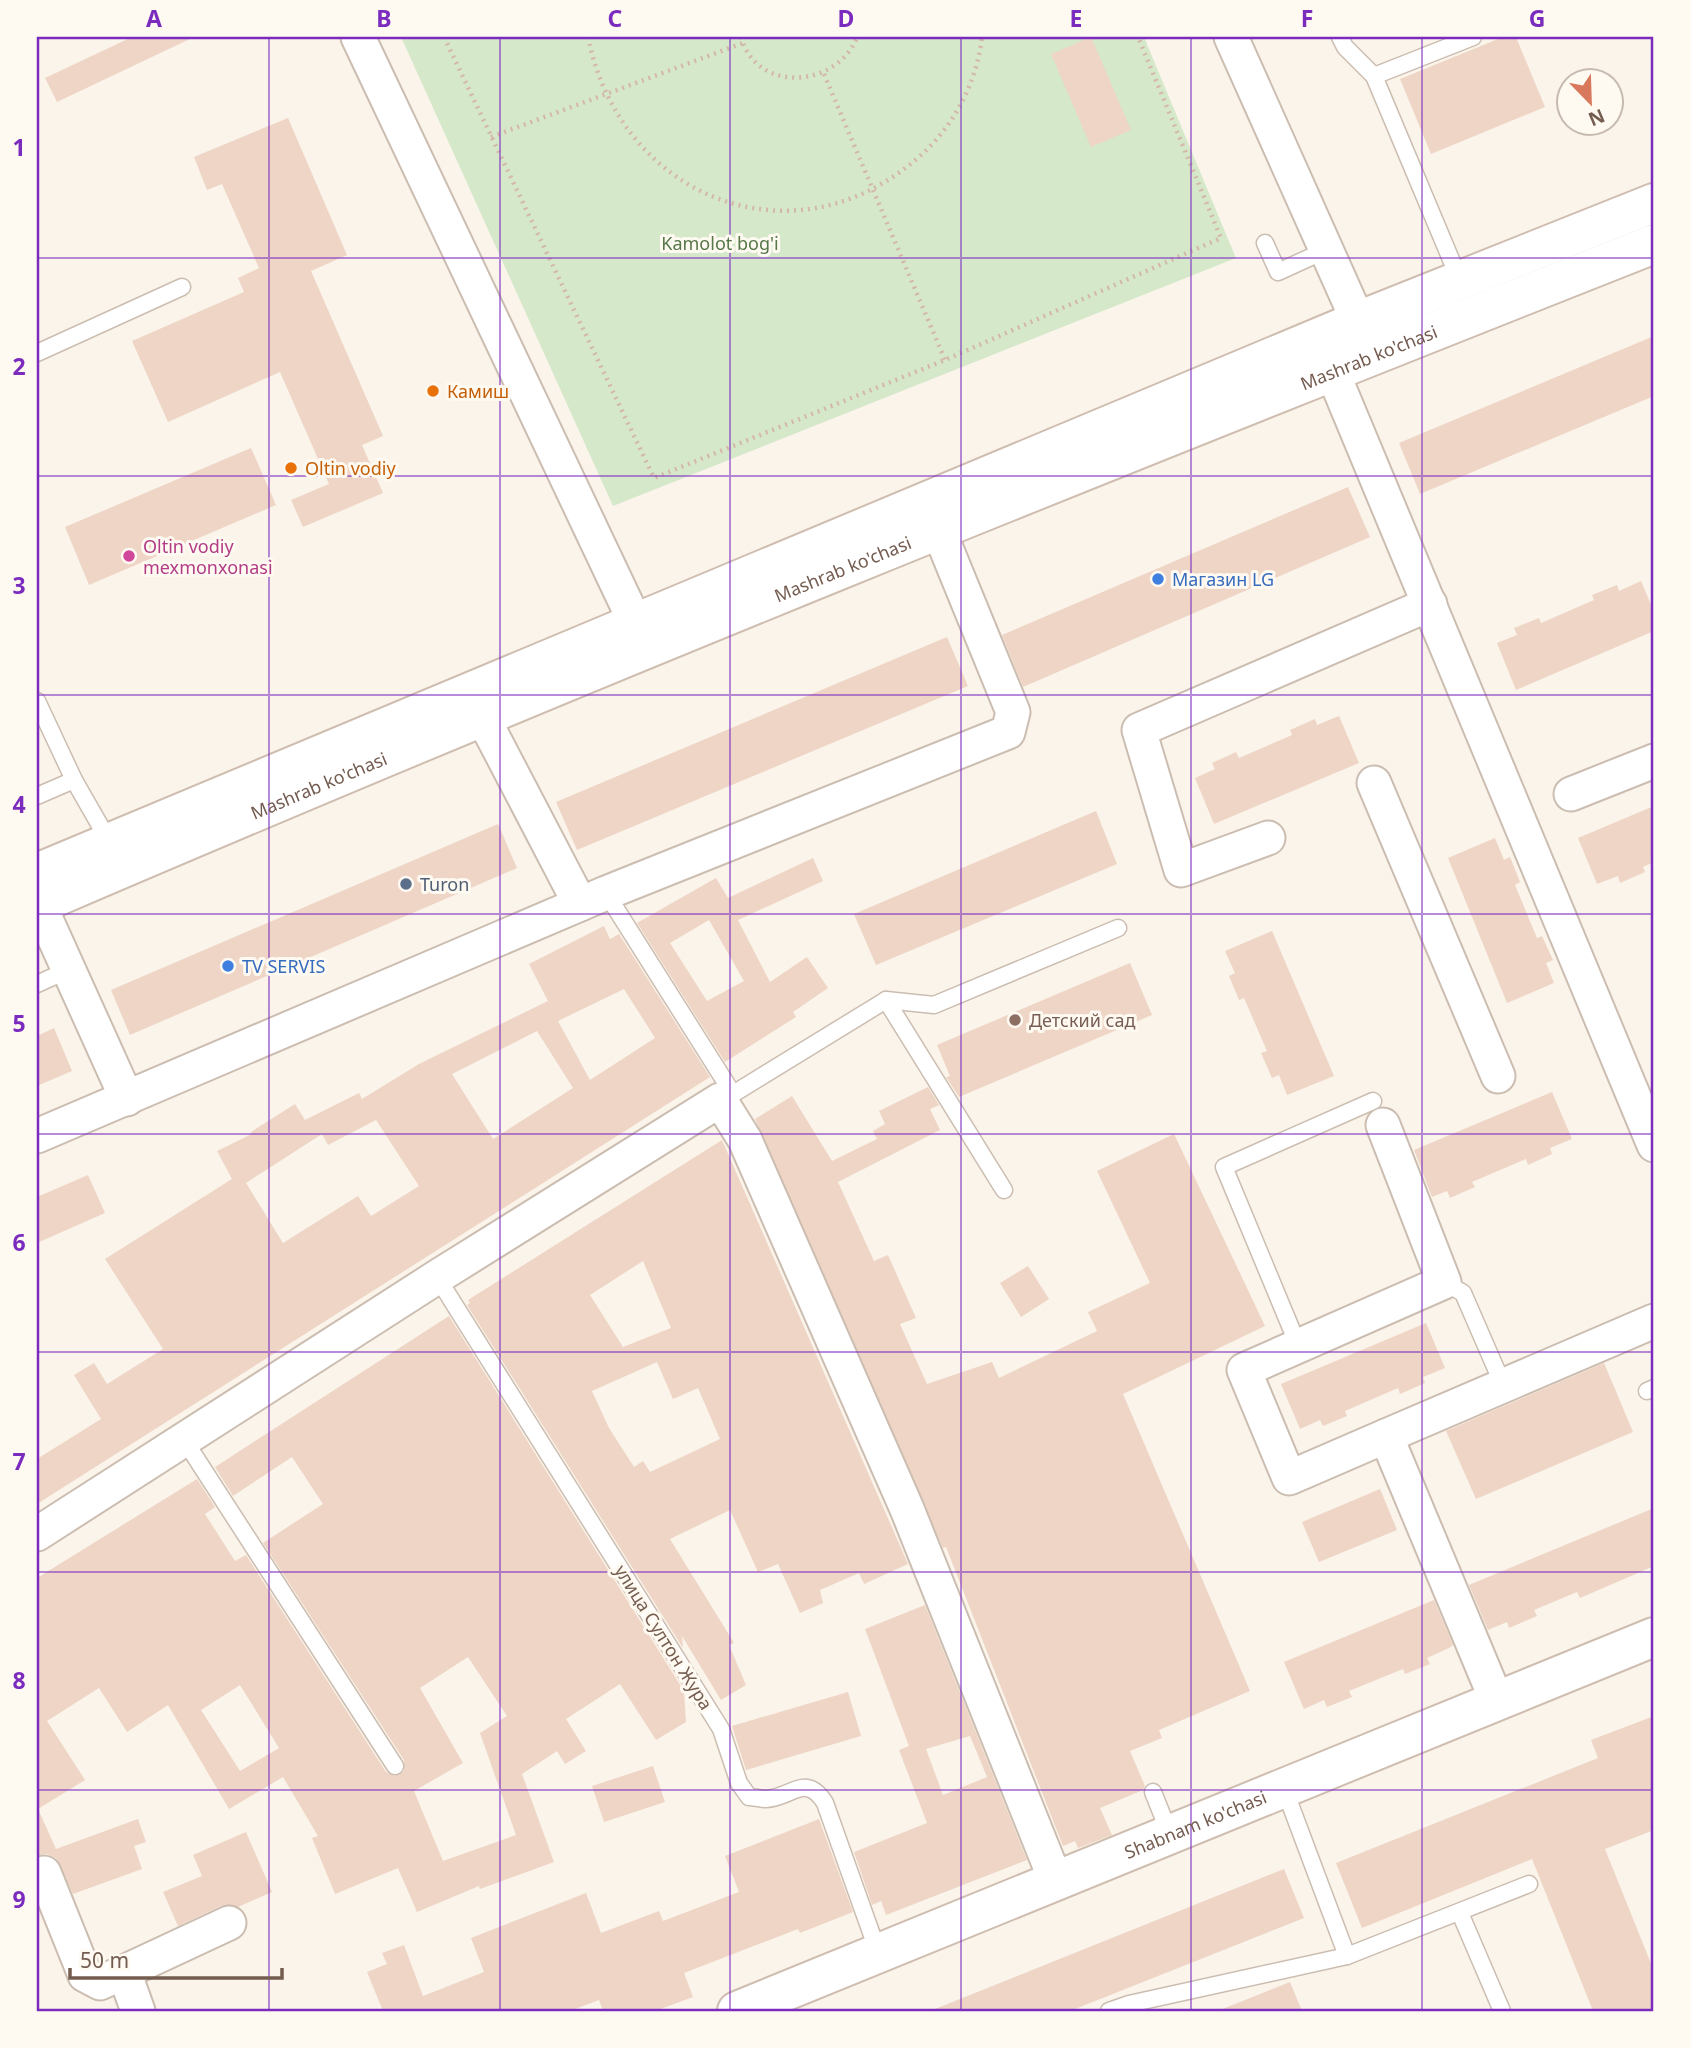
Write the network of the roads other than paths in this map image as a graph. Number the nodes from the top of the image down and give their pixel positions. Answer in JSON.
{"nodes":[{"id":1,"x":358,"y":37,"type":"edge"},
{"id":2,"x":1231,"y":37,"type":"edge"},
{"id":3,"x":1340,"y":37,"type":"edge"},
{"id":4,"x":1473,"y":37,"type":"edge"},
{"id":5,"x":1374,"y":76,"type":"junction"},
{"id":6,"x":1654,"y":203,"type":"edge"},
{"id":7,"x":1265,"y":243,"type":"dead end"},
{"id":8,"x":1654,"y":244,"type":"edge"},
{"id":9,"x":1326,"y":250,"type":"junction"},
{"id":10,"x":1460,"y":281,"type":"junction"},
{"id":11,"x":182,"y":287,"type":"dead end"},
{"id":12,"x":1358,"y":321,"type":"junction"},
{"id":13,"x":37,"y":353,"type":"edge"},
{"id":14,"x":1332,"y":371,"type":"junction"},
{"id":15,"x":939,"y":531,"type":"junction"},
{"id":16,"x":1430,"y":604,"type":"junction"},
{"id":17,"x":636,"y":624,"type":"junction"},
{"id":18,"x":37,"y":701,"type":"edge"},
{"id":19,"x":483,"y":718,"type":"junction"},
{"id":20,"x":1654,"y":761,"type":"edge"},
{"id":21,"x":74,"y":780,"type":"junction"},
{"id":22,"x":1374,"y":783,"type":"dead end"},
{"id":23,"x":1571,"y":794,"type":"dead end"},
{"id":24,"x":37,"y":796,"type":"edge"},
{"id":25,"x":211,"y":816,"type":"junction"},
{"id":26,"x":1268,"y":838,"type":"dead end"},
{"id":27,"x":110,"y":842,"type":"junction"},
{"id":28,"x":37,"y":894,"type":"edge"},
{"id":29,"x":593,"y":898,"type":"junction"},
{"id":30,"x":1118,"y":928,"type":"dead end"},
{"id":31,"x":68,"y":970,"type":"junction"},
{"id":32,"x":37,"y":984,"type":"edge"},
{"id":33,"x":886,"y":1000,"type":"junction"},
{"id":34,"x":1498,"y":1076,"type":"dead end"},
{"id":35,"x":727,"y":1097,"type":"junction"},
{"id":36,"x":127,"y":1099,"type":"junction"},
{"id":37,"x":1378,"y":1113,"type":"joint"},
{"id":38,"x":37,"y":1136,"type":"edge"},
{"id":39,"x":1654,"y":1145,"type":"edge"},
{"id":40,"x":1004,"y":1189,"type":"dead end"},
{"id":41,"x":437,"y":1277,"type":"junction"},
{"id":42,"x":1444,"y":1282,"type":"junction"},
{"id":43,"x":1654,"y":1321,"type":"edge"},
{"id":44,"x":1298,"y":1345,"type":"junction"},
{"id":45,"x":1503,"y":1385,"type":"junction"},
{"id":46,"x":1386,"y":1436,"type":"junction"},
{"id":47,"x":183,"y":1438,"type":"junction"},
{"id":48,"x":37,"y":1534,"type":"edge"},
{"id":49,"x":1654,"y":1637,"type":"edge"},
{"id":50,"x":1496,"y":1699,"type":"junction"},
{"id":51,"x":395,"y":1766,"type":"dead end"},
{"id":52,"x":1284,"y":1787,"type":"junction"},
{"id":53,"x":1153,"y":1792,"type":"dead end"},
{"id":54,"x":1170,"y":1832,"type":"junction"},
{"id":55,"x":44,"y":1872,"type":"dead end"},
{"id":56,"x":1055,"y":1879,"type":"junction"},
{"id":57,"x":1529,"y":1884,"type":"dead end"},
{"id":58,"x":1460,"y":1913,"type":"junction"},
{"id":59,"x":229,"y":1923,"type":"dead end"},
{"id":60,"x":878,"y":1952,"type":"junction"},
{"id":61,"x":1347,"y":1956,"type":"junction"},
{"id":62,"x":124,"y":1972,"type":"junction"},
{"id":63,"x":1130,"y":2007,"type":"edge"},
{"id":64,"x":138,"y":2011,"type":"edge"},
{"id":65,"x":737,"y":2011,"type":"edge"},
{"id":66,"x":1109,"y":2011,"type":"edge"},
{"id":67,"x":1502,"y":2011,"type":"edge"}],
"edges":[{"from":1,"to":17,"type":"street"},
{"from":2,"to":9,"type":"street","name":"Mashrab ko'chasi"},
{"from":3,"to":5,"type":"lane"},
{"from":4,"to":5,"type":"lane"},
{"from":5,"to":10,"type":"lane"},
{"from":6,"to":10,"type":"main road","name":"Mashrab ko'chasi"},
{"from":7,"to":9,"type":"lane"},
{"from":8,"to":14,"type":"main road","name":"Mashrab ko'chasi"},
{"from":9,"to":12,"type":"street","name":"Mashrab ko'chasi"},
{"from":10,"to":12,"type":"main road","name":"Mashrab ko'chasi"},
{"from":11,"to":13,"type":"lane"},
{"from":12,"to":17,"type":"main road","name":"Mashrab ko'chasi"},
{"from":14,"to":15,"type":"main road","name":"Mashrab ko'chasi"},
{"from":14,"to":16,"type":"street"},
{"from":15,"to":19,"type":"main road","name":"Mashrab ko'chasi"},
{"from":15,"to":29,"type":"street"},
{"from":16,"to":26,"type":"street"},
{"from":16,"to":39,"type":"street"},
{"from":17,"to":25,"type":"main road","name":"Mashrab ko'chasi"},
{"from":18,"to":21,"type":"lane"},
{"from":19,"to":25,"type":"main road","name":"Mashrab ko'chasi"},
{"from":19,"to":29,"type":"street"},
{"from":20,"to":23,"type":"street"},
{"from":21,"to":24,"type":"lane"},
{"from":21,"to":27,"type":"lane"},
{"from":22,"to":34,"type":"street"},
{"from":25,"to":27,"type":"main road","name":"Mashrab ko'chasi"},
{"from":25,"to":28,"type":"main road","name":"Mashrab ko'chasi"},
{"from":27,"to":28,"type":"main road","name":"Mashrab ko'chasi"},
{"from":28,"to":31,"type":"street"},
{"from":29,"to":35,"type":"lane"},
{"from":29,"to":36,"type":"street"},
{"from":30,"to":33,"type":"lane"},
{"from":31,"to":32,"type":"lane"},
{"from":31,"to":36,"type":"street"},
{"from":33,"to":35,"type":"lane"},
{"from":33,"to":40,"type":"lane"},
{"from":35,"to":41,"type":"street"},
{"from":35,"to":56,"type":"street"},
{"from":36,"to":38,"type":"street"},
{"from":37,"to":42,"type":"street"},
{"from":37,"to":44,"type":"lane"},
{"from":41,"to":47,"type":"street"},
{"from":41,"to":60,"type":"lane","name":"улица Султон Жура"},
{"from":42,"to":44,"type":"street"},
{"from":42,"to":45,"type":"lane"},
{"from":43,"to":45,"type":"street"},
{"from":44,"to":46,"type":"street"},
{"from":45,"to":46,"type":"street"},
{"from":46,"to":50,"type":"street"},
{"from":47,"to":48,"type":"street"},
{"from":47,"to":51,"type":"lane"},
{"from":49,"to":50,"type":"main road","name":"Shabnam ko'chasi"},
{"from":50,"to":52,"type":"main road","name":"Shabnam ko'chasi"},
{"from":52,"to":54,"type":"main road","name":"Shabnam ko'chasi"},
{"from":52,"to":61,"type":"lane"},
{"from":53,"to":54,"type":"lane"},
{"from":54,"to":56,"type":"main road","name":"Shabnam ko'chasi"},
{"from":55,"to":62,"type":"street"},
{"from":56,"to":60,"type":"main road","name":"Shabnam ko'chasi"},
{"from":57,"to":58,"type":"lane"},
{"from":58,"to":61,"type":"lane"},
{"from":58,"to":67,"type":"lane"},
{"from":59,"to":62,"type":"street"},
{"from":60,"to":65,"type":"main road","name":"Shabnam ko'chasi"},
{"from":61,"to":63,"type":"lane"},
{"from":62,"to":64,"type":"street"},
{"from":63,"to":66,"type":"lane"}]}
